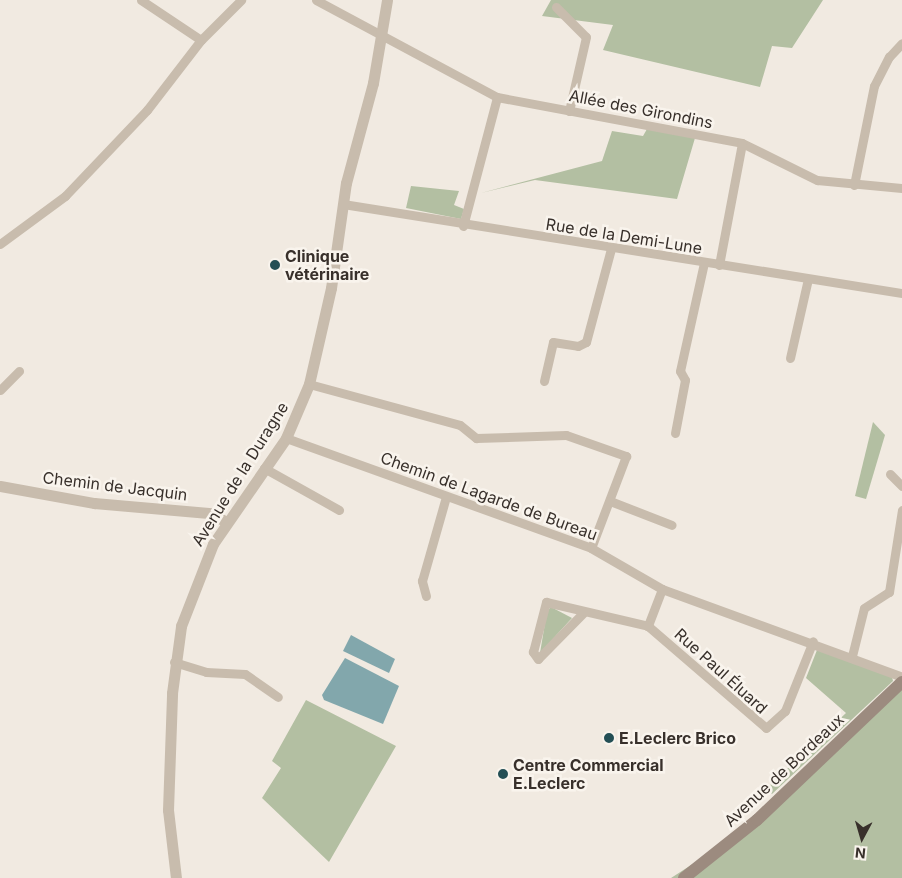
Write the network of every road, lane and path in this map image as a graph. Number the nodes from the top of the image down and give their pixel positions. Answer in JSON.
{"nodes":[{"id":1,"x":141,"y":0,"type":"edge"},
{"id":2,"x":241,"y":0,"type":"edge"},
{"id":3,"x":316,"y":0,"type":"edge"},
{"id":4,"x":387,"y":0,"type":"edge"},
{"id":5,"x":556,"y":8,"type":"dead end"},
{"id":6,"x":382,"y":37,"type":"junction"},
{"id":7,"x":201,"y":40,"type":"junction"},
{"id":8,"x":902,"y":43,"type":"edge"},
{"id":9,"x":496,"y":97,"type":"junction"},
{"id":10,"x":569,"y":111,"type":"junction"},
{"id":11,"x":742,"y":143,"type":"junction"},
{"id":12,"x":854,"y":185,"type":"junction"},
{"id":13,"x":902,"y":188,"type":"edge"},
{"id":14,"x":343,"y":204,"type":"junction"},
{"id":15,"x":463,"y":226,"type":"junction"},
{"id":16,"x":0,"y":244,"type":"edge"},
{"id":17,"x":611,"y":249,"type":"junction"},
{"id":18,"x":704,"y":263,"type":"junction"},
{"id":19,"x":718,"y":265,"type":"junction"},
{"id":20,"x":808,"y":279,"type":"junction"},
{"id":21,"x":902,"y":293,"type":"edge"},
{"id":22,"x":790,"y":358,"type":"dead end"},
{"id":23,"x":19,"y":371,"type":"dead end"},
{"id":24,"x":544,"y":381,"type":"dead end"},
{"id":25,"x":309,"y":384,"type":"junction"},
{"id":26,"x":0,"y":390,"type":"edge"},
{"id":27,"x":675,"y":433,"type":"dead end"},
{"id":28,"x":286,"y":438,"type":"junction"},
{"id":29,"x":264,"y":468,"type":"junction"},
{"id":30,"x":890,"y":474,"type":"dead end"},
{"id":31,"x":0,"y":486,"type":"edge"},
{"id":32,"x":902,"y":486,"type":"edge"},
{"id":33,"x":446,"y":496,"type":"junction"},
{"id":34,"x":610,"y":501,"type":"junction"},
{"id":35,"x":339,"y":510,"type":"dead end"},
{"id":36,"x":902,"y":510,"type":"edge"},
{"id":37,"x":225,"y":521,"type":"junction"},
{"id":38,"x":672,"y":525,"type":"dead end"},
{"id":39,"x":591,"y":548,"type":"junction"},
{"id":40,"x":662,"y":589,"type":"junction"},
{"id":41,"x":426,"y":596,"type":"dead end"},
{"id":42,"x":583,"y":613,"type":"junction"},
{"id":43,"x":648,"y":626,"type":"junction"},
{"id":44,"x":813,"y":641,"type":"junction"},
{"id":45,"x":852,"y":656,"type":"junction"},
{"id":46,"x":174,"y":662,"type":"junction"},
{"id":47,"x":902,"y":676,"type":"edge"},
{"id":48,"x":902,"y":682,"type":"edge"},
{"id":49,"x":278,"y":697,"type":"dead end"},
{"id":50,"x":732,"y":840,"type":"junction"},
{"id":51,"x":176,"y":878,"type":"edge"},
{"id":52,"x":671,"y":878,"type":"edge"},
{"id":53,"x":684,"y":878,"type":"edge"}],
"edges":[{"from":1,"to":7,"type":"street"},
{"from":2,"to":7,"type":"street"},
{"from":3,"to":6,"type":"street","name":"Allée des Girondins"},
{"from":4,"to":6,"type":"street","name":"Avenue de la Duragne"},
{"from":5,"to":10,"type":"street"},
{"from":6,"to":9,"type":"street","name":"Allée des Girondins"},
{"from":6,"to":14,"type":"street","name":"Avenue de la Duragne"},
{"from":7,"to":16,"type":"street"},
{"from":8,"to":12,"type":"street"},
{"from":9,"to":10,"type":"street","name":"Allée des Girondins"},
{"from":9,"to":15,"type":"street"},
{"from":10,"to":11,"type":"street","name":"Allée des Girondins"},
{"from":11,"to":12,"type":"street","name":"Allée des Girondins"},
{"from":11,"to":19,"type":"street"},
{"from":12,"to":13,"type":"street","name":"Allée des Girondins"},
{"from":14,"to":15,"type":"street","name":"Rue de la Demi-Lune"},
{"from":14,"to":25,"type":"street","name":"Avenue de la Duragne"},
{"from":15,"to":17,"type":"street","name":"Rue de la Demi-Lune"},
{"from":17,"to":18,"type":"street","name":"Rue de la Demi-Lune"},
{"from":17,"to":24,"type":"street"},
{"from":18,"to":19,"type":"street","name":"Rue de la Demi-Lune"},
{"from":18,"to":27,"type":"street"},
{"from":19,"to":20,"type":"street","name":"Rue de la Demi-Lune"},
{"from":20,"to":21,"type":"street","name":"Rue de la Demi-Lune"},
{"from":20,"to":22,"type":"street"},
{"from":23,"to":26,"type":"street"},
{"from":25,"to":28,"type":"street","name":"Avenue de la Duragne"},
{"from":25,"to":34,"type":"street"},
{"from":28,"to":29,"type":"street","name":"Avenue de la Duragne"},
{"from":28,"to":33,"type":"street","name":"Chemin de Lagarde de Bureau"},
{"from":29,"to":35,"type":"street"},
{"from":29,"to":37,"type":"street","name":"Avenue de la Duragne"},
{"from":30,"to":32,"type":"street"},
{"from":31,"to":37,"type":"street","name":"Chemin de Jacquin"},
{"from":33,"to":39,"type":"street","name":"Chemin de Lagarde de Bureau"},
{"from":33,"to":41,"type":"street"},
{"from":34,"to":38,"type":"street"},
{"from":34,"to":39,"type":"street"},
{"from":36,"to":45,"type":"street"},
{"from":37,"to":46,"type":"street","name":"Avenue de la Duragne"},
{"from":39,"to":40,"type":"street","name":"Chemin de Lagarde de Bureau"},
{"from":40,"to":43,"type":"street"},
{"from":40,"to":44,"type":"street","name":"Chemin de Lagarde de Bureau"},
{"from":42,"to":42,"type":"street","name":"Rue Paul Éluard"},
{"from":42,"to":43,"type":"street","name":"Rue Paul Éluard"},
{"from":43,"to":44,"type":"street","name":"Rue Paul Éluard"},
{"from":44,"to":45,"type":"street","name":"Chemin de Lagarde de Bureau"},
{"from":45,"to":47,"type":"street","name":"Chemin de Lagarde de Bureau"},
{"from":46,"to":49,"type":"street"},
{"from":46,"to":51,"type":"street","name":"Avenue de la Duragne"},
{"from":48,"to":50,"type":"main road","name":"Avenue de Bordeaux"},
{"from":50,"to":52,"type":"main road","name":"Avenue de Bordeaux"},
{"from":50,"to":53,"type":"main road","name":"Avenue de Bordeaux"}]}
